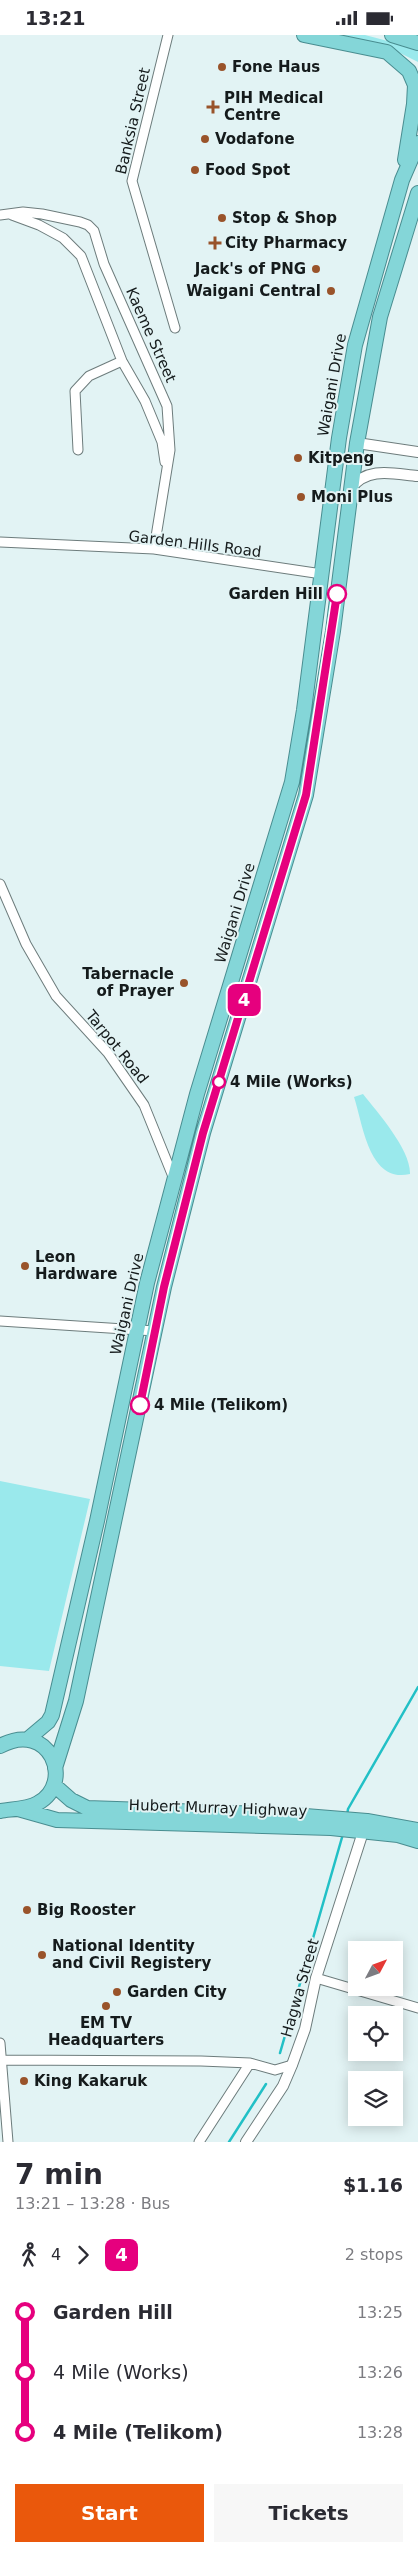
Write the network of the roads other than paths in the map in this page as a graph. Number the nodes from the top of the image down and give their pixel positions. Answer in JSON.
{"nodes":[{"id":1,"x":168,"y":35,"type":"edge"},
{"id":2,"x":304,"y":35,"type":"edge"},
{"id":3,"x":392,"y":35,"type":"edge"},
{"id":4,"x":418,"y":43,"type":"edge"},
{"id":5,"x":417,"y":86,"type":"edge"},
{"id":6,"x":418,"y":143,"type":"edge"},
{"id":7,"x":402,"y":180,"type":"junction"},
{"id":8,"x":418,"y":193,"type":"edge"},
{"id":9,"x":10,"y":214,"type":"junction"},
{"id":10,"x":0,"y":215,"type":"edge"},
{"id":11,"x":175,"y":329,"type":"dead end"},
{"id":12,"x":122,"y":361,"type":"junction"},
{"id":13,"x":357,"y":443,"type":"junction"},
{"id":14,"x":78,"y":450,"type":"dead end"},
{"id":15,"x":418,"y":451,"type":"edge"},
{"id":16,"x":166,"y":467,"type":"junction"},
{"id":17,"x":418,"y":476,"type":"edge"},
{"id":18,"x":351,"y":487,"type":"junction"},
{"id":19,"x":328,"y":518,"type":"junction"},
{"id":20,"x":3,"y":543,"type":"edge"},
{"id":21,"x":154,"y":549,"type":"junction"},
{"id":22,"x":322,"y":574,"type":"junction"},
{"id":23,"x":332,"y":631,"type":"junction"},
{"id":24,"x":304,"y":710,"type":"junction"},
{"id":25,"x":316,"y":733,"type":"junction"},
{"id":26,"x":285,"y":807,"type":"junction"},
{"id":27,"x":0,"y":885,"type":"edge"},
{"id":28,"x":227,"y":1057,"type":"junction"},
{"id":29,"x":183,"y":1148,"type":"junction"},
{"id":30,"x":174,"y":1181,"type":"junction"},
{"id":31,"x":0,"y":1321,"type":"edge"},
{"id":32,"x":136,"y":1329,"type":"junction"},
{"id":33,"x":155,"y":1331,"type":"junction"},
{"id":34,"x":29,"y":1738,"type":"junction"},
{"id":35,"x":0,"y":1746,"type":"edge"},
{"id":36,"x":55,"y":1768,"type":"junction"},
{"id":37,"x":54,"y":1785,"type":"junction"},
{"id":38,"x":18,"y":1809,"type":"junction"},
{"id":39,"x":0,"y":1811,"type":"edge"},
{"id":40,"x":332,"y":1824,"type":"junction"},
{"id":41,"x":357,"y":1827,"type":"junction"},
{"id":42,"x":418,"y":1830,"type":"edge"},
{"id":43,"x":418,"y":1841,"type":"edge"},
{"id":44,"x":316,"y":1979,"type":"junction"},
{"id":45,"x":418,"y":2008,"type":"edge"},
{"id":46,"x":0,"y":2043,"type":"edge"},
{"id":47,"x":1,"y":2061,"type":"edge"},
{"id":48,"x":250,"y":2063,"type":"junction"},
{"id":49,"x":292,"y":2065,"type":"junction"},
{"id":50,"x":8,"y":2142,"type":"edge"},
{"id":51,"x":199,"y":2142,"type":"edge"},
{"id":52,"x":246,"y":2142,"type":"edge"}],
"edges":[{"from":1,"to":11,"type":"street","name":"Banksia Street"},
{"from":2,"to":5,"type":"highway"},
{"from":3,"to":4,"type":"highway"},
{"from":5,"to":7,"type":"highway"},
{"from":6,"to":7,"type":"highway","name":"Waigani Drive"},
{"from":7,"to":19,"type":"highway","name":"Waigani Drive"},
{"from":8,"to":13,"type":"highway"},
{"from":9,"to":10,"type":"street","name":"Kaeme Street"},
{"from":9,"to":12,"type":"street"},
{"from":9,"to":16,"type":"street","name":"Kaeme Street"},
{"from":12,"to":14,"type":"street"},
{"from":12,"to":16,"type":"street"},
{"from":13,"to":15,"type":"street"},
{"from":13,"to":18,"type":"highway"},
{"from":13,"to":19,"type":"highway"},
{"from":16,"to":21,"type":"street","name":"Kaeme Street"},
{"from":17,"to":18,"type":"street"},
{"from":18,"to":23,"type":"highway"},
{"from":19,"to":22,"type":"highway","name":"Waigani Drive"},
{"from":20,"to":21,"type":"street","name":"Garden Hills Road"},
{"from":21,"to":22,"type":"street","name":"Garden Hills Road"},
{"from":22,"to":24,"type":"highway","name":"Waigani Drive"},
{"from":23,"to":24,"type":"highway"},
{"from":23,"to":25,"type":"highway"},
{"from":24,"to":26,"type":"highway","name":"Waigani Drive"},
{"from":25,"to":26,"type":"highway"},
{"from":25,"to":28,"type":"highway"},
{"from":26,"to":29,"type":"highway","name":"Waigani Drive"},
{"from":27,"to":30,"type":"street","name":"Tarpot Road"},
{"from":28,"to":29,"type":"highway"},
{"from":28,"to":33,"type":"highway"},
{"from":29,"to":30,"type":"highway","name":"Waigani Drive"},
{"from":30,"to":32,"type":"highway","name":"Waigani Drive"},
{"from":31,"to":32,"type":"street"},
{"from":32,"to":33,"type":"street"},
{"from":32,"to":34,"type":"highway","name":"Waigani Drive"},
{"from":33,"to":36,"type":"highway"},
{"from":34,"to":35,"type":"highway"},
{"from":34,"to":36,"type":"highway"},
{"from":36,"to":37,"type":"highway"},
{"from":37,"to":38,"type":"highway"},
{"from":37,"to":40,"type":"highway","name":"Hubert Murray Highway"},
{"from":38,"to":39,"type":"highway"},
{"from":38,"to":40,"type":"highway","name":"Hubert Murray Highway"},
{"from":40,"to":41,"type":"highway","name":"Hubert Murray Highway"},
{"from":41,"to":42,"type":"highway","name":"Hubert Murray Highway"},
{"from":41,"to":43,"type":"highway","name":"Hubert Murray Highway"},
{"from":41,"to":44,"type":"street","name":"Hagwa Street"},
{"from":44,"to":45,"type":"street"},
{"from":44,"to":49,"type":"street","name":"Hagwa Street"},
{"from":46,"to":47,"type":"street"},
{"from":47,"to":48,"type":"street"},
{"from":47,"to":50,"type":"street"},
{"from":48,"to":49,"type":"street"},
{"from":48,"to":51,"type":"street"},
{"from":49,"to":52,"type":"street","name":"Hagwa Street"}]}
